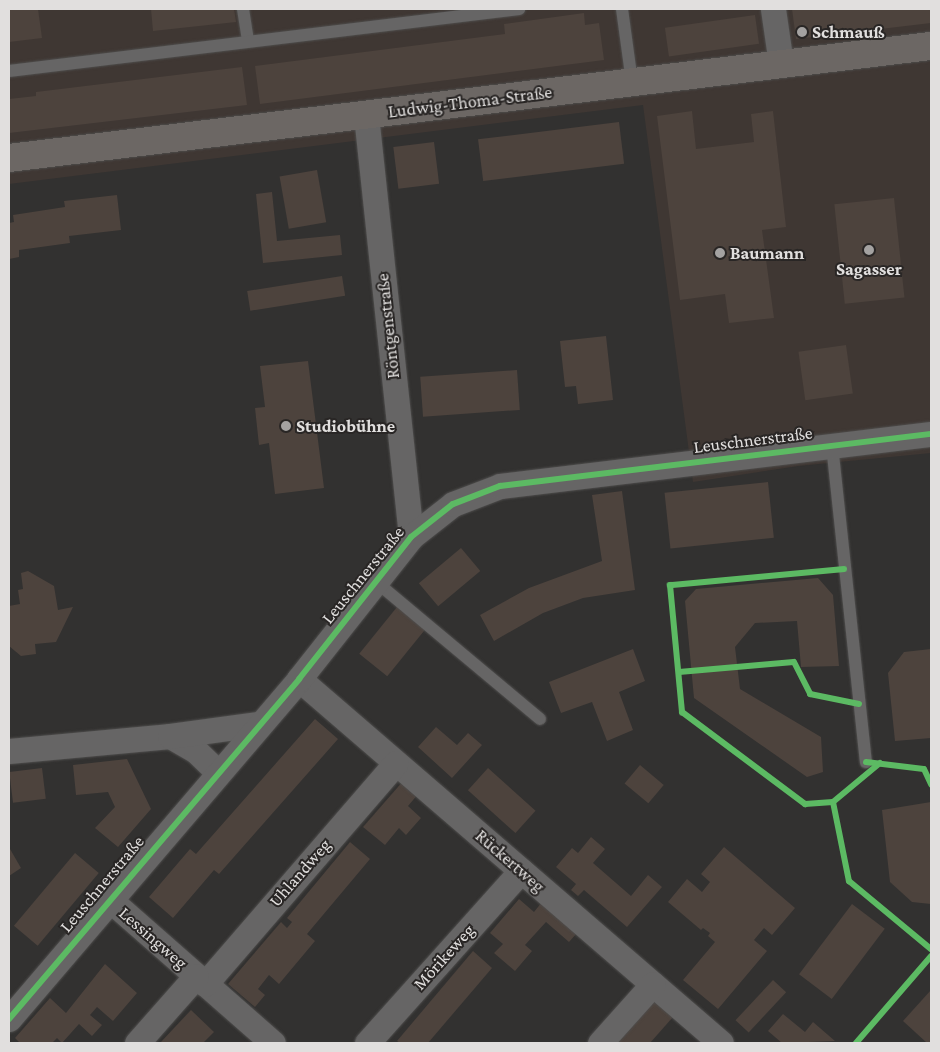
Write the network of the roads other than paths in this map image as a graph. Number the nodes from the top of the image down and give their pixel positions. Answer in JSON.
{"nodes":[{"id":1,"x":243,"y":9,"type":"edge"},
{"id":2,"x":519,"y":9,"type":"edge"},
{"id":3,"x":622,"y":9,"type":"edge"},
{"id":4,"x":773,"y":9,"type":"edge"},
{"id":5,"x":248,"y":42,"type":"junction"},
{"id":6,"x":931,"y":46,"type":"edge"},
{"id":7,"x":781,"y":64,"type":"junction"},
{"id":8,"x":9,"y":71,"type":"edge"},
{"id":9,"x":632,"y":82,"type":"junction"},
{"id":10,"x":366,"y":115,"type":"junction"},
{"id":11,"x":9,"y":158,"type":"edge"},
{"id":12,"x":931,"y":434,"type":"edge"},
{"id":13,"x":832,"y":445,"type":"junction"},
{"id":14,"x":410,"y":537,"type":"junction"},
{"id":15,"x":376,"y":581,"type":"junction"},
{"id":16,"x":299,"y":678,"type":"junction"},
{"id":17,"x":540,"y":720,"type":"dead end"},
{"id":18,"x":258,"y":724,"type":"junction"},
{"id":19,"x":170,"y":736,"type":"junction"},
{"id":20,"x":9,"y":751,"type":"edge"},
{"id":21,"x":866,"y":762,"type":"dead end"},
{"id":22,"x":396,"y":763,"type":"junction"},
{"id":23,"x":217,"y":771,"type":"junction"},
{"id":24,"x":521,"y":871,"type":"junction"},
{"id":25,"x":109,"y":899,"type":"junction"},
{"id":26,"x":201,"y":980,"type":"junction"},
{"id":27,"x":653,"y":984,"type":"junction"},
{"id":28,"x":9,"y":1019,"type":"edge"},
{"id":29,"x":137,"y":1043,"type":"edge"},
{"id":30,"x":273,"y":1043,"type":"edge"},
{"id":31,"x":368,"y":1043,"type":"edge"},
{"id":32,"x":600,"y":1043,"type":"edge"},
{"id":33,"x":721,"y":1043,"type":"edge"}],
"edges":[{"from":1,"to":5,"type":"lane"},
{"from":2,"to":5,"type":"lane"},
{"from":3,"to":9,"type":"lane"},
{"from":4,"to":7,"type":"street"},
{"from":5,"to":8,"type":"lane"},
{"from":6,"to":7,"type":"street","name":"Ludwig-Thoma-Straße"},
{"from":7,"to":9,"type":"street","name":"Ludwig-Thoma-Straße"},
{"from":9,"to":10,"type":"street","name":"Ludwig-Thoma-Straße"},
{"from":10,"to":11,"type":"street","name":"Ludwig-Thoma-Straße"},
{"from":10,"to":14,"type":"street","name":"Röntgenstraße"},
{"from":12,"to":13,"type":"street","name":"Leuschnerstraße"},
{"from":13,"to":14,"type":"street","name":"Leuschnerstraße"},
{"from":13,"to":21,"type":"lane"},
{"from":14,"to":15,"type":"street","name":"Leuschnerstraße"},
{"from":15,"to":16,"type":"street","name":"Leuschnerstraße"},
{"from":15,"to":17,"type":"lane"},
{"from":16,"to":18,"type":"street","name":"Leuschnerstraße"},
{"from":16,"to":22,"type":"street","name":"Rückertweg"},
{"from":18,"to":19,"type":"street"},
{"from":18,"to":23,"type":"street","name":"Leuschnerstraße"},
{"from":19,"to":20,"type":"street"},
{"from":19,"to":23,"type":"street"},
{"from":22,"to":24,"type":"street","name":"Rückertweg"},
{"from":22,"to":26,"type":"street","name":"Uhlandweg"},
{"from":23,"to":25,"type":"street","name":"Leuschnerstraße"},
{"from":24,"to":27,"type":"street","name":"Rückertweg"},
{"from":24,"to":31,"type":"street","name":"Mörikeweg"},
{"from":25,"to":26,"type":"street","name":"Lessingweg"},
{"from":25,"to":28,"type":"street","name":"Leuschnerstraße"},
{"from":26,"to":29,"type":"street","name":"Lessingweg"},
{"from":26,"to":30,"type":"street","name":"Lessingweg"},
{"from":27,"to":32,"type":"street"},
{"from":27,"to":33,"type":"street","name":"Rückertweg"}]}
